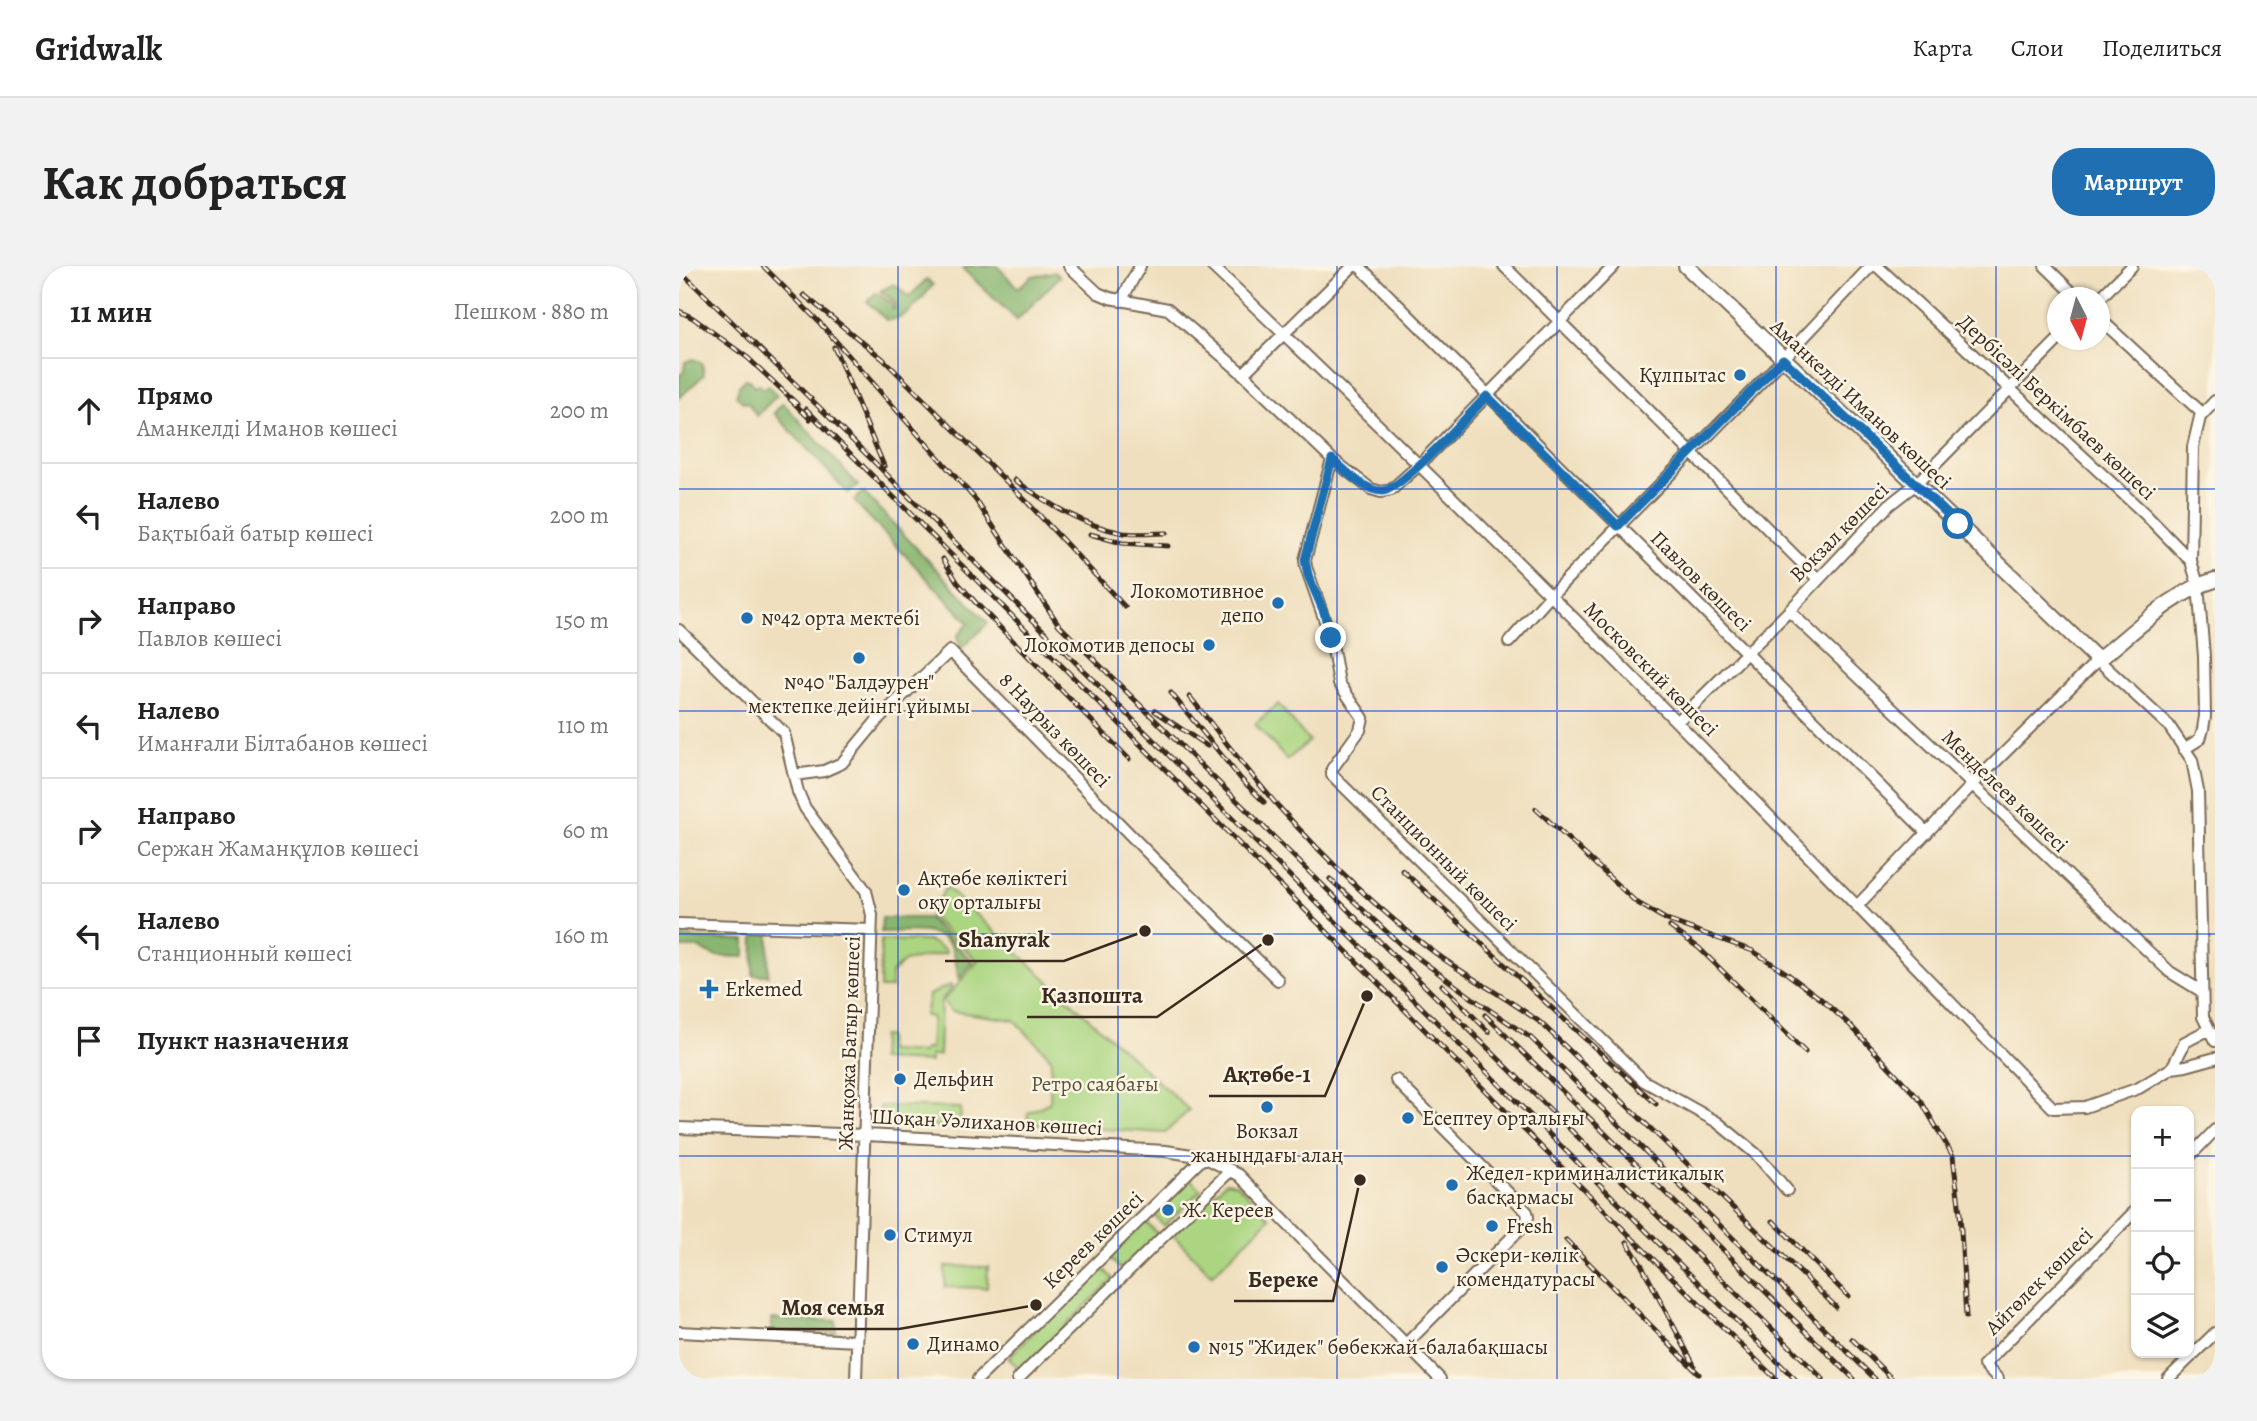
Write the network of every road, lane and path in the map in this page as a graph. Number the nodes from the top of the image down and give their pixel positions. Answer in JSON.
{"nodes":[{"id":1,"x":1069,"y":266,"type":"edge"},
{"id":2,"x":1140,"y":266,"type":"edge"},
{"id":3,"x":1212,"y":266,"type":"edge"},
{"id":4,"x":1353,"y":266,"type":"edge"},
{"id":5,"x":1359,"y":266,"type":"edge"},
{"id":6,"x":1504,"y":266,"type":"edge"},
{"id":7,"x":1614,"y":266,"type":"edge"},
{"id":8,"x":1686,"y":266,"type":"edge"},
{"id":9,"x":1871,"y":266,"type":"edge"},
{"id":10,"x":1877,"y":266,"type":"edge"},
{"id":11,"x":2045,"y":266,"type":"edge"},
{"id":12,"x":2132,"y":266,"type":"edge"},
{"id":13,"x":2067,"y":287,"type":"edge"},
{"id":14,"x":2110,"y":288,"type":"edge"},
{"id":15,"x":1121,"y":301,"type":"junction"},
{"id":16,"x":1559,"y":323,"type":"junction"},
{"id":17,"x":2110,"y":328,"type":"edge"},
{"id":18,"x":1284,"y":333,"type":"junction"},
{"id":19,"x":2048,"y":350,"type":"edge"},
{"id":20,"x":1783,"y":359,"type":"junction"},
{"id":21,"x":1243,"y":374,"type":"junction"},
{"id":22,"x":2008,"y":389,"type":"junction"},
{"id":23,"x":1487,"y":396,"type":"junction"},
{"id":24,"x":2215,"y":401,"type":"edge"},
{"id":25,"x":2203,"y":414,"type":"junction"},
{"id":26,"x":1690,"y":454,"type":"junction"},
{"id":27,"x":1332,"y":459,"type":"junction"},
{"id":28,"x":1419,"y":465,"type":"junction"},
{"id":29,"x":1916,"y":484,"type":"junction"},
{"id":30,"x":1618,"y":526,"type":"junction"},
{"id":31,"x":2191,"y":561,"type":"junction"},
{"id":32,"x":1818,"y":579,"type":"junction"},
{"id":33,"x":2215,"y":580,"type":"edge"},
{"id":34,"x":2198,"y":585,"type":"junction"},
{"id":35,"x":1551,"y":595,"type":"junction"},
{"id":36,"x":1789,"y":611,"type":"junction"},
{"id":37,"x":679,"y":630,"type":"edge"},
{"id":38,"x":1509,"y":642,"type":"dead end"},
{"id":39,"x":1747,"y":653,"type":"junction"},
{"id":40,"x":2098,"y":660,"type":"junction"},
{"id":41,"x":1677,"y":722,"type":"junction"},
{"id":42,"x":2185,"y":748,"type":"junction"},
{"id":43,"x":794,"y":775,"type":"junction"},
{"id":44,"x":1971,"y":786,"type":"junction"},
{"id":45,"x":1927,"y":833,"type":"junction"},
{"id":46,"x":1857,"y":906,"type":"junction"},
{"id":47,"x":679,"y":924,"type":"edge"},
{"id":48,"x":871,"y":930,"type":"junction"},
{"id":49,"x":1278,"y":980,"type":"dead end"},
{"id":50,"x":2201,"y":991,"type":"junction"},
{"id":51,"x":2208,"y":1030,"type":"junction"},
{"id":52,"x":2215,"y":1041,"type":"edge"},
{"id":53,"x":2215,"y":1058,"type":"edge"},
{"id":54,"x":2172,"y":1068,"type":"junction"},
{"id":55,"x":1396,"y":1080,"type":"dead end"},
{"id":56,"x":679,"y":1128,"type":"edge"},
{"id":57,"x":2215,"y":1130,"type":"edge"},
{"id":58,"x":866,"y":1135,"type":"junction"},
{"id":59,"x":2194,"y":1152,"type":"edge"},
{"id":60,"x":1204,"y":1157,"type":"junction"},
{"id":61,"x":1231,"y":1170,"type":"junction"},
{"id":62,"x":1787,"y":1189,"type":"dead end"},
{"id":63,"x":2131,"y":1215,"type":"edge"},
{"id":64,"x":679,"y":1332,"type":"edge"},
{"id":65,"x":2215,"y":1333,"type":"edge"},
{"id":66,"x":857,"y":1341,"type":"junction"},
{"id":67,"x":1406,"y":1344,"type":"junction"},
{"id":68,"x":856,"y":1379,"type":"edge"},
{"id":69,"x":978,"y":1379,"type":"edge"},
{"id":70,"x":1018,"y":1379,"type":"edge"},
{"id":71,"x":1440,"y":1379,"type":"edge"},
{"id":72,"x":1998,"y":1379,"type":"edge"},
{"id":73,"x":2168,"y":1379,"type":"edge"}],
"edges":[{"from":1,"to":15,"type":"street"},
{"from":2,"to":15,"type":"street"},
{"from":3,"to":18,"type":"street","name":"Московский көшесі"},
{"from":4,"to":18,"type":"street"},
{"from":5,"to":23,"type":"street","name":"Павлов көшесі"},
{"from":6,"to":16,"type":"street"},
{"from":7,"to":16,"type":"street"},
{"from":8,"to":20,"type":"main road","name":"Аманкелді Иманов көшесі"},
{"from":9,"to":20,"type":"street"},
{"from":10,"to":22,"type":"street","name":"Дербісәлі Беркімбаев көшесі"},
{"from":11,"to":13,"type":"street"},
{"from":12,"to":14,"type":"street"},
{"from":15,"to":21,"type":"street"},
{"from":16,"to":23,"type":"street"},
{"from":16,"to":26,"type":"street"},
{"from":17,"to":25,"type":"street"},
{"from":18,"to":21,"type":"street"},
{"from":18,"to":28,"type":"street","name":"Московский көшесі"},
{"from":19,"to":22,"type":"street","name":"Вокзал көшесі"},
{"from":20,"to":26,"type":"street"},
{"from":20,"to":29,"type":"main road","name":"Аманкелді Иманов көшесі"},
{"from":21,"to":27,"type":"street"},
{"from":22,"to":29,"type":"street","name":"Вокзал көшесі"},
{"from":22,"to":31,"type":"street","name":"Дербісәлі Беркімбаев көшесі"},
{"from":23,"to":28,"type":"street"},
{"from":23,"to":30,"type":"street","name":"Павлов көшесі"},
{"from":24,"to":25,"type":"street"},
{"from":25,"to":31,"type":"street"},
{"from":26,"to":30,"type":"street"},
{"from":26,"to":32,"type":"street"},
{"from":27,"to":28,"type":"street"},
{"from":27,"to":62,"type":"street","name":"Станционный көшесі"},
{"from":28,"to":35,"type":"street","name":"Московский көшесі"},
{"from":29,"to":32,"type":"street","name":"Вокзал көшесі"},
{"from":29,"to":40,"type":"main road","name":"Аманкелді Иманов көшесі"},
{"from":30,"to":35,"type":"street"},
{"from":30,"to":39,"type":"street","name":"Павлов көшесі"},
{"from":31,"to":34,"type":"street","name":"Дербісәлі Беркімбаев көшесі"},
{"from":32,"to":36,"type":"street","name":"Вокзал көшесі"},
{"from":33,"to":34,"type":"main road"},
{"from":34,"to":40,"type":"main road"},
{"from":34,"to":42,"type":"street","name":"Дербісәлі Беркімбаев көшесі"},
{"from":35,"to":38,"type":"street"},
{"from":35,"to":41,"type":"street","name":"Московский көшесі"},
{"from":36,"to":39,"type":"street","name":"Вокзал көшесі"},
{"from":36,"to":44,"type":"street","name":"Менделеев көшесі"},
{"from":37,"to":43,"type":"street","name":"Жанқожа Батыр көшесі"},
{"from":39,"to":41,"type":"street","name":"Вокзал көшесі"},
{"from":39,"to":45,"type":"street","name":"Павлов көшесі"},
{"from":40,"to":42,"type":"street"},
{"from":40,"to":44,"type":"street"},
{"from":41,"to":46,"type":"street","name":"Московский көшесі"},
{"from":42,"to":50,"type":"street"},
{"from":43,"to":48,"type":"street","name":"Жанқожа Батыр көшесі"},
{"from":43,"to":49,"type":"street","name":"8 Наурыз көшесі"},
{"from":44,"to":45,"type":"street"},
{"from":44,"to":50,"type":"street","name":"Менделеев көшесі"},
{"from":45,"to":46,"type":"street"},
{"from":46,"to":54,"type":"street","name":"Московский көшесі"},
{"from":47,"to":48,"type":"street"},
{"from":48,"to":58,"type":"street","name":"Жанқожа Батыр көшесі"},
{"from":50,"to":51,"type":"street"},
{"from":51,"to":52,"type":"street"},
{"from":51,"to":54,"type":"street"},
{"from":53,"to":54,"type":"street"},
{"from":55,"to":67,"type":"street"},
{"from":56,"to":58,"type":"street","name":"Шоқан Уәлиханов көшесі"},
{"from":57,"to":59,"type":"street"},
{"from":58,"to":60,"type":"street","name":"Шоқан Уәлиханов көшесі"},
{"from":58,"to":66,"type":"street","name":"Жанқожа Батыр көшесі"},
{"from":60,"to":61,"type":"street","name":"Шоқан Уәлиханов көшесі"},
{"from":60,"to":69,"type":"street","name":"Кереев көшесі"},
{"from":61,"to":67,"type":"street","name":"Шоқан Уәлиханов көшесі"},
{"from":61,"to":70,"type":"street"},
{"from":63,"to":72,"type":"street","name":"Айгөлек көшесі"},
{"from":64,"to":66,"type":"street"},
{"from":65,"to":73,"type":"street"},
{"from":66,"to":68,"type":"street","name":"Жанқожа Батыр көшесі"},
{"from":67,"to":71,"type":"street","name":"Шоқан Уәлиханов көшесі"}]}
